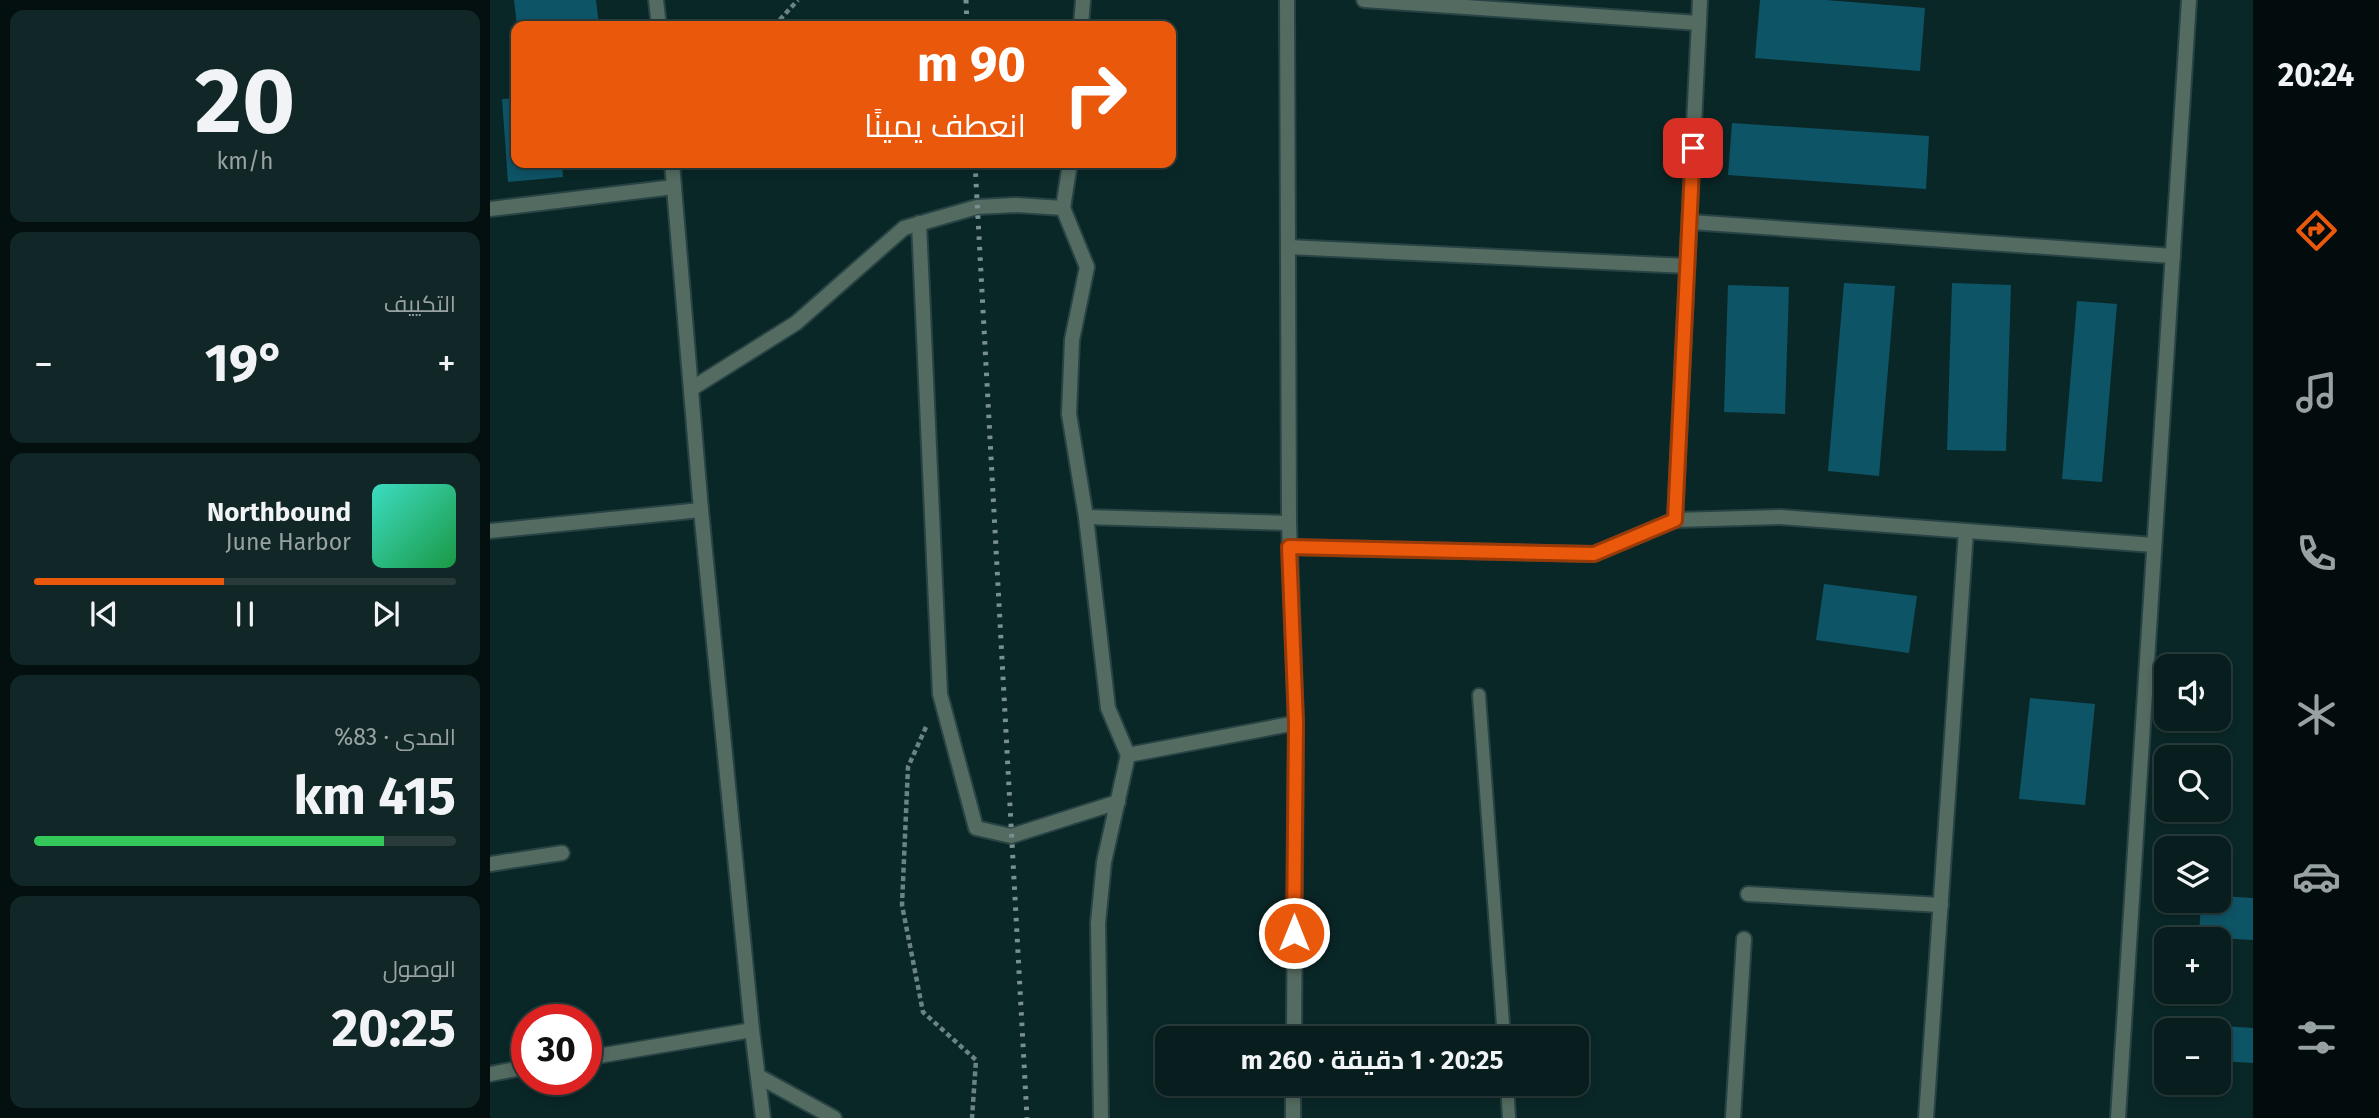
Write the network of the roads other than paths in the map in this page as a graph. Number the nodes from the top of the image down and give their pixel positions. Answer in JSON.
{"nodes":[{"id":1,"x":656,"y":0,"type":"edge"},
{"id":2,"x":1083,"y":0,"type":"edge"},
{"id":3,"x":1287,"y":0,"type":"edge"},
{"id":4,"x":1364,"y":0,"type":"edge"},
{"id":5,"x":1700,"y":0,"type":"edge"},
{"id":6,"x":2189,"y":0,"type":"edge"},
{"id":7,"x":658,"y":21,"type":"edge"},
{"id":8,"x":1081,"y":21,"type":"edge"},
{"id":9,"x":1699,"y":23,"type":"junction"},
{"id":10,"x":672,"y":168,"type":"edge"},
{"id":11,"x":1069,"y":168,"type":"edge"},
{"id":12,"x":674,"y":187,"type":"junction"},
{"id":13,"x":1063,"y":208,"type":"junction"},
{"id":14,"x":490,"y":209,"type":"edge"},
{"id":15,"x":1690,"y":222,"type":"junction"},
{"id":16,"x":919,"y":223,"type":"junction"},
{"id":17,"x":1288,"y":247,"type":"junction"},
{"id":18,"x":2173,"y":256,"type":"junction"},
{"id":19,"x":1687,"y":266,"type":"junction"},
{"id":20,"x":691,"y":389,"type":"junction"},
{"id":21,"x":701,"y":510,"type":"junction"},
{"id":22,"x":1086,"y":517,"type":"junction"},
{"id":23,"x":1675,"y":520,"type":"junction"},
{"id":24,"x":1289,"y":523,"type":"junction"},
{"id":25,"x":490,"y":531,"type":"edge"},
{"id":26,"x":1966,"y":531,"type":"junction"},
{"id":27,"x":2154,"y":545,"type":"junction"},
{"id":28,"x":1289,"y":547,"type":"junction"},
{"id":29,"x":1479,"y":695,"type":"dead end"},
{"id":30,"x":1296,"y":723,"type":"junction"},
{"id":31,"x":1128,"y":755,"type":"junction"},
{"id":32,"x":1118,"y":802,"type":"junction"},
{"id":33,"x":562,"y":853,"type":"dead end"},
{"id":34,"x":490,"y":864,"type":"edge"},
{"id":35,"x":1748,"y":894,"type":"dead end"},
{"id":36,"x":1941,"y":905,"type":"junction"},
{"id":37,"x":1744,"y":939,"type":"dead end"},
{"id":38,"x":1294,"y":1026,"type":"edge"},
{"id":39,"x":1503,"y":1026,"type":"edge"},
{"id":40,"x":752,"y":1030,"type":"junction"},
{"id":41,"x":602,"y":1055,"type":"edge"},
{"id":42,"x":511,"y":1070,"type":"edge"},
{"id":43,"x":490,"y":1073,"type":"edge"},
{"id":44,"x":758,"y":1076,"type":"junction"},
{"id":45,"x":1293,"y":1096,"type":"edge"},
{"id":46,"x":1508,"y":1096,"type":"edge"},
{"id":47,"x":763,"y":1118,"type":"edge"},
{"id":48,"x":834,"y":1118,"type":"edge"},
{"id":49,"x":1101,"y":1118,"type":"edge"},
{"id":50,"x":1293,"y":1118,"type":"edge"},
{"id":51,"x":1510,"y":1118,"type":"edge"},
{"id":52,"x":1732,"y":1118,"type":"edge"},
{"id":53,"x":1926,"y":1118,"type":"edge"},
{"id":54,"x":2118,"y":1118,"type":"edge"}],
"edges":[{"from":1,"to":7,"type":"street"},
{"from":2,"to":8,"type":"street"},
{"from":3,"to":17,"type":"street"},
{"from":4,"to":9,"type":"street"},
{"from":5,"to":9,"type":"street"},
{"from":6,"to":18,"type":"street"},
{"from":9,"to":15,"type":"street"},
{"from":10,"to":12,"type":"street"},
{"from":11,"to":13,"type":"street"},
{"from":12,"to":14,"type":"street"},
{"from":12,"to":20,"type":"street"},
{"from":13,"to":16,"type":"street"},
{"from":13,"to":22,"type":"street"},
{"from":15,"to":18,"type":"street"},
{"from":15,"to":19,"type":"street"},
{"from":16,"to":20,"type":"street"},
{"from":16,"to":32,"type":"street"},
{"from":17,"to":19,"type":"street"},
{"from":17,"to":24,"type":"street"},
{"from":18,"to":27,"type":"street"},
{"from":19,"to":23,"type":"street"},
{"from":20,"to":21,"type":"street"},
{"from":21,"to":25,"type":"street"},
{"from":21,"to":40,"type":"street"},
{"from":22,"to":24,"type":"street"},
{"from":22,"to":31,"type":"street"},
{"from":23,"to":26,"type":"street"},
{"from":23,"to":28,"type":"street"},
{"from":24,"to":28,"type":"street"},
{"from":26,"to":27,"type":"street"},
{"from":26,"to":36,"type":"street"},
{"from":27,"to":54,"type":"street"},
{"from":28,"to":30,"type":"street"},
{"from":29,"to":39,"type":"lane"},
{"from":30,"to":31,"type":"street"},
{"from":30,"to":38,"type":"street"},
{"from":31,"to":32,"type":"street"},
{"from":32,"to":49,"type":"street"},
{"from":33,"to":34,"type":"street"},
{"from":35,"to":36,"type":"street"},
{"from":36,"to":53,"type":"street"},
{"from":37,"to":52,"type":"street"},
{"from":40,"to":41,"type":"street"},
{"from":40,"to":44,"type":"street"},
{"from":42,"to":43,"type":"street"},
{"from":44,"to":47,"type":"street"},
{"from":44,"to":48,"type":"street"},
{"from":45,"to":50,"type":"street"},
{"from":46,"to":51,"type":"lane"}]}
